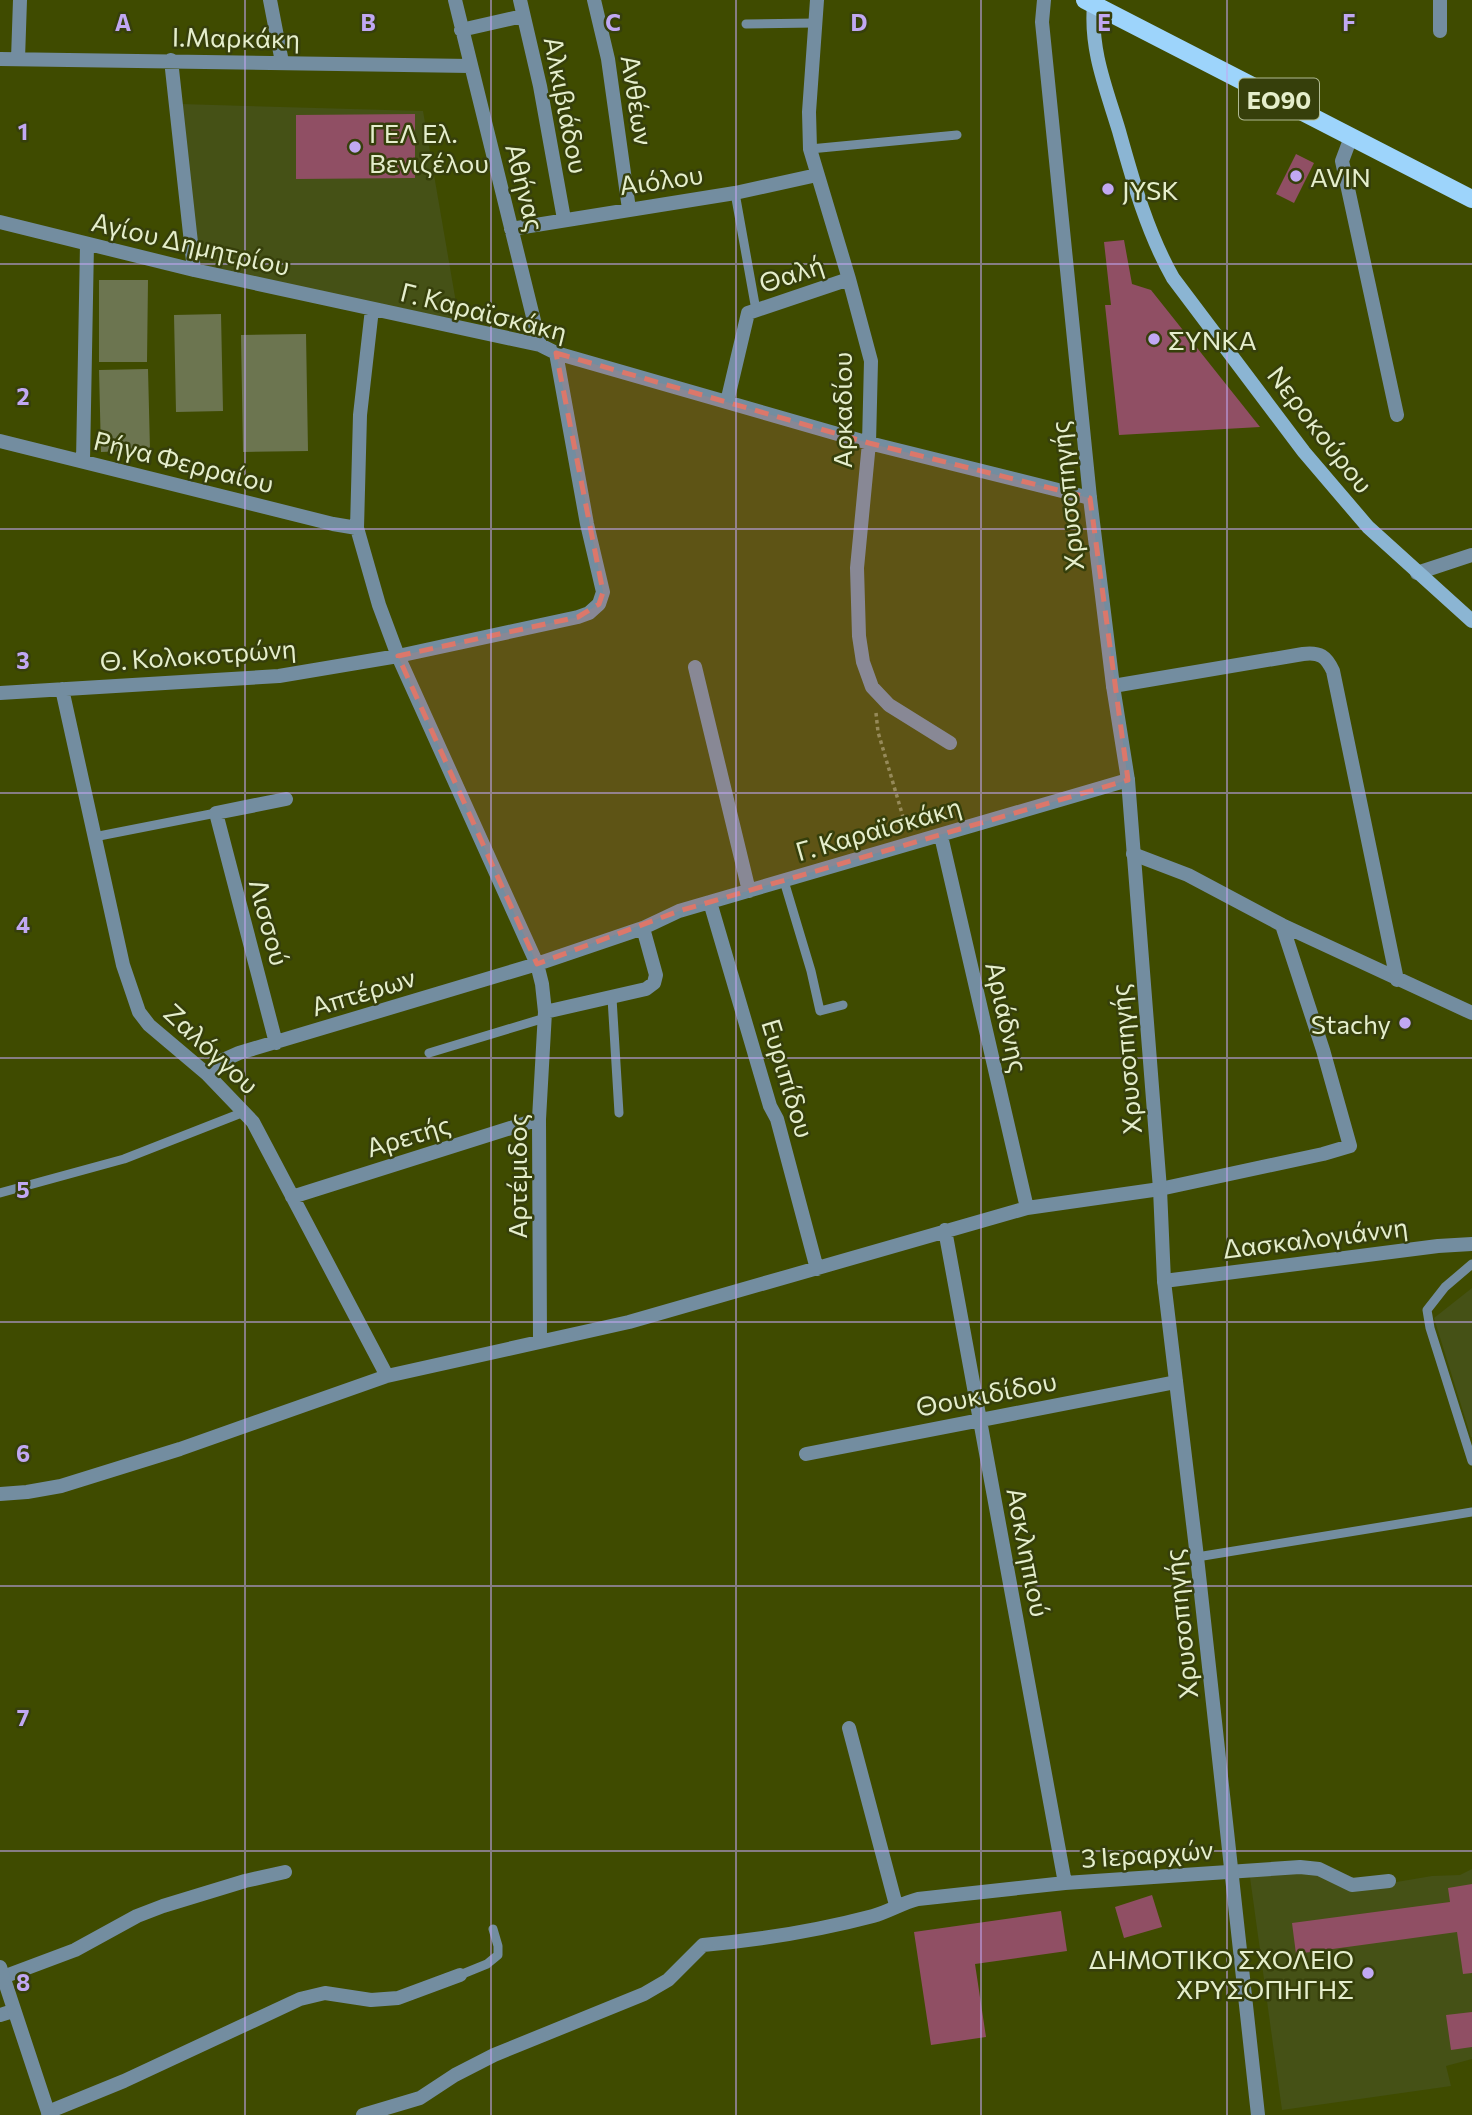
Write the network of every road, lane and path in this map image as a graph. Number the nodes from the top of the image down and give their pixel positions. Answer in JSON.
{"nodes":[{"id":1,"x":20,"y":0,"type":"edge"},
{"id":2,"x":271,"y":0,"type":"edge"},
{"id":3,"x":455,"y":0,"type":"edge"},
{"id":4,"x":520,"y":0,"type":"edge"},
{"id":5,"x":594,"y":0,"type":"edge"},
{"id":6,"x":817,"y":0,"type":"edge"},
{"id":7,"x":1044,"y":0,"type":"edge"},
{"id":8,"x":1440,"y":0,"type":"edge"},
{"id":9,"x":1091,"y":2,"type":"edge"},
{"id":10,"x":523,"y":16,"type":"junction"},
{"id":11,"x":815,"y":23,"type":"junction"},
{"id":12,"x":747,"y":24,"type":"dead end"},
{"id":13,"x":461,"y":30,"type":"junction"},
{"id":14,"x":1440,"y":31,"type":"dead end"},
{"id":15,"x":0,"y":59,"type":"edge"},
{"id":16,"x":18,"y":59,"type":"junction"},
{"id":17,"x":171,"y":60,"type":"junction"},
{"id":18,"x":282,"y":62,"type":"junction"},
{"id":19,"x":470,"y":66,"type":"junction"},
{"id":20,"x":957,"y":135,"type":"dead end"},
{"id":21,"x":1351,"y":136,"type":"junction"},
{"id":22,"x":810,"y":149,"type":"junction"},
{"id":23,"x":817,"y":175,"type":"junction"},
{"id":24,"x":735,"y":193,"type":"junction"},
{"id":25,"x":1472,"y":199,"type":"edge"},
{"id":26,"x":629,"y":209,"type":"junction"},
{"id":27,"x":564,"y":219,"type":"junction"},
{"id":28,"x":0,"y":222,"type":"edge"},
{"id":29,"x":511,"y":229,"type":"junction"},
{"id":30,"x":87,"y":244,"type":"junction"},
{"id":31,"x":194,"y":270,"type":"junction"},
{"id":32,"x":849,"y":279,"type":"junction"},
{"id":33,"x":372,"y":309,"type":"junction"},
{"id":34,"x":752,"y":312,"type":"junction"},
{"id":35,"x":540,"y":345,"type":"junction"},
{"id":36,"x":556,"y":353,"type":"junction"},
{"id":37,"x":727,"y":402,"type":"junction"},
{"id":38,"x":1397,"y":415,"type":"dead end"},
{"id":39,"x":0,"y":441,"type":"edge"},
{"id":40,"x":869,"y":443,"type":"junction"},
{"id":41,"x":83,"y":461,"type":"junction"},
{"id":42,"x":1090,"y":498,"type":"junction"},
{"id":43,"x":357,"y":528,"type":"junction"},
{"id":44,"x":1472,"y":555,"type":"edge"},
{"id":45,"x":1417,"y":573,"type":"junction"},
{"id":46,"x":1472,"y":621,"type":"edge"},
{"id":47,"x":398,"y":656,"type":"junction"},
{"id":48,"x":695,"y":667,"type":"dead end"},
{"id":49,"x":1113,"y":686,"type":"junction"},
{"id":50,"x":872,"y":687,"type":"junction"},
{"id":51,"x":62,"y":689,"type":"junction"},
{"id":52,"x":0,"y":693,"type":"edge"},
{"id":53,"x":950,"y":743,"type":"dead end"},
{"id":54,"x":1128,"y":780,"type":"junction"},
{"id":55,"x":286,"y":799,"type":"dead end"},
{"id":56,"x":216,"y":813,"type":"junction"},
{"id":57,"x":941,"y":836,"type":"junction"},
{"id":58,"x":94,"y":837,"type":"junction"},
{"id":59,"x":911,"y":844,"type":"junction"},
{"id":60,"x":1133,"y":854,"type":"junction"},
{"id":61,"x":784,"y":881,"type":"junction"},
{"id":62,"x":749,"y":891,"type":"junction"},
{"id":63,"x":710,"y":902,"type":"junction"},
{"id":64,"x":1282,"y":925,"type":"junction"},
{"id":65,"x":643,"y":928,"type":"junction"},
{"id":66,"x":537,"y":964,"type":"junction"},
{"id":67,"x":1397,"y":980,"type":"junction"},
{"id":68,"x":612,"y":998,"type":"junction"},
{"id":69,"x":843,"y":1005,"type":"dead end"},
{"id":70,"x":1472,"y":1013,"type":"edge"},
{"id":71,"x":545,"y":1015,"type":"junction"},
{"id":72,"x":276,"y":1043,"type":"junction"},
{"id":73,"x":429,"y":1053,"type":"dead end"},
{"id":74,"x":207,"y":1074,"type":"junction"},
{"id":75,"x":244,"y":1112,"type":"junction"},
{"id":76,"x":619,"y":1113,"type":"dead end"},
{"id":77,"x":540,"y":1119,"type":"junction"},
{"id":78,"x":1160,"y":1189,"type":"junction"},
{"id":79,"x":0,"y":1193,"type":"edge"},
{"id":80,"x":292,"y":1197,"type":"junction"},
{"id":81,"x":1027,"y":1208,"type":"junction"},
{"id":82,"x":945,"y":1230,"type":"junction"},
{"id":83,"x":1472,"y":1244,"type":"edge"},
{"id":84,"x":1472,"y":1264,"type":"edge"},
{"id":85,"x":817,"y":1269,"type":"junction"},
{"id":86,"x":1164,"y":1281,"type":"junction"},
{"id":87,"x":540,"y":1341,"type":"junction"},
{"id":88,"x":387,"y":1376,"type":"junction"},
{"id":89,"x":1176,"y":1382,"type":"junction"},
{"id":90,"x":978,"y":1419,"type":"junction"},
{"id":91,"x":806,"y":1454,"type":"dead end"},
{"id":92,"x":1472,"y":1461,"type":"edge"},
{"id":93,"x":0,"y":1493,"type":"edge"},
{"id":94,"x":1472,"y":1511,"type":"edge"},
{"id":95,"x":1197,"y":1557,"type":"junction"},
{"id":96,"x":849,"y":1728,"type":"dead end"},
{"id":97,"x":285,"y":1872,"type":"dead end"},
{"id":98,"x":1232,"y":1872,"type":"junction"},
{"id":99,"x":1388,"y":1881,"type":"dead end"},
{"id":100,"x":1065,"y":1883,"type":"junction"},
{"id":101,"x":901,"y":1904,"type":"junction"},
{"id":102,"x":492,"y":1929,"type":"dead end"},
{"id":103,"x":1,"y":1972,"type":"edge"},
{"id":104,"x":460,"y":1975,"type":"joint"},
{"id":105,"x":6,"y":2013,"type":"edge"},
{"id":106,"x":49,"y":2113,"type":"edge"},
{"id":107,"x":363,"y":2115,"type":"edge"},
{"id":108,"x":1258,"y":2115,"type":"edge"}],
"edges":[{"from":1,"to":16,"type":"street"},
{"from":2,"to":18,"type":"street"},
{"from":3,"to":13,"type":"street","name":"Αθήνας"},
{"from":4,"to":10,"type":"street","name":"Αλκιβιάδου"},
{"from":5,"to":26,"type":"street","name":"Ανθέων"},
{"from":6,"to":11,"type":"street","name":"Αρκαδίου"},
{"from":7,"to":42,"type":"street","name":"Χρυσοπηγής"},
{"from":8,"to":14,"type":"street"},
{"from":9,"to":21,"type":"main road","number":"ΕΟ90"},
{"from":9,"to":45,"type":"main road","name":"Νεροκούρου"},
{"from":10,"to":13,"type":"street"},
{"from":10,"to":27,"type":"street","name":"Αλκιβιάδου"},
{"from":11,"to":12,"type":"lane"},
{"from":11,"to":22,"type":"street","name":"Αρκαδίου"},
{"from":13,"to":19,"type":"street","name":"Αθήνας"},
{"from":15,"to":16,"type":"street","name":"Ι.Μαρκάκη"},
{"from":16,"to":17,"type":"street","name":"Ι.Μαρκάκη"},
{"from":17,"to":18,"type":"street","name":"Ι.Μαρκάκη"},
{"from":17,"to":31,"type":"street"},
{"from":18,"to":19,"type":"street","name":"Ι.Μαρκάκη"},
{"from":19,"to":29,"type":"street","name":"Αθήνας"},
{"from":20,"to":22,"type":"lane"},
{"from":21,"to":25,"type":"main road","number":"ΕΟ90"},
{"from":21,"to":38,"type":"street"},
{"from":22,"to":23,"type":"street","name":"Αρκαδίου"},
{"from":23,"to":24,"type":"street","name":"Αιόλου"},
{"from":23,"to":32,"type":"street","name":"Αρκαδίου"},
{"from":24,"to":26,"type":"street","name":"Αιόλου"},
{"from":24,"to":34,"type":"lane"},
{"from":26,"to":27,"type":"street","name":"Αιόλου"},
{"from":27,"to":29,"type":"street","name":"Αιόλου"},
{"from":28,"to":30,"type":"street","name":"Αγίου Δημητρίου"},
{"from":29,"to":35,"type":"street","name":"Αθήνας"},
{"from":30,"to":31,"type":"street","name":"Αγίου Δημητρίου"},
{"from":30,"to":41,"type":"street"},
{"from":31,"to":33,"type":"street","name":"Αγίου Δημητρίου"},
{"from":32,"to":34,"type":"street","name":"Θαλή"},
{"from":32,"to":40,"type":"street","name":"Αρκαδίου"},
{"from":33,"to":35,"type":"street","name":"Γ. Καραϊσκάκη"},
{"from":33,"to":43,"type":"street","name":"Γ. Καραϊσκάκη"},
{"from":34,"to":37,"type":"street"},
{"from":35,"to":36,"type":"street","name":"Γ. Καραϊσκάκη"},
{"from":36,"to":37,"type":"street","name":"Γ. Καραϊσκάκη"},
{"from":36,"to":47,"type":"street","name":"Θ. Κολοκοτρώνη"},
{"from":37,"to":40,"type":"street","name":"Γ. Καραϊσκάκη"},
{"from":39,"to":41,"type":"street","name":"Ρήγα Φερραίου"},
{"from":40,"to":42,"type":"street","name":"Γ. Καραϊσκάκη"},
{"from":40,"to":50,"type":"street","name":"Αρκαδίου"},
{"from":41,"to":43,"type":"street","name":"Ρήγα Φερραίου"},
{"from":42,"to":49,"type":"street","name":"Χρυσοπηγής"},
{"from":43,"to":47,"type":"street","name":"Γ. Καραϊσκάκη"},
{"from":44,"to":45,"type":"street"},
{"from":45,"to":46,"type":"main road","name":"Νεροκούρου"},
{"from":47,"to":51,"type":"street","name":"Θ. Κολοκοτρώνη"},
{"from":47,"to":66,"type":"street","name":"Γ. Καραϊσκάκη"},
{"from":48,"to":62,"type":"street"},
{"from":49,"to":54,"type":"street","name":"Χρυσοπηγής"},
{"from":49,"to":67,"type":"street"},
{"from":50,"to":53,"type":"street"},
{"from":50,"to":59,"type":"path"},
{"from":51,"to":52,"type":"street","name":"Θ. Κολοκοτρώνη"},
{"from":51,"to":58,"type":"street","name":"Ζαλόγγου"},
{"from":54,"to":57,"type":"street","name":"Γ. Καραϊσκάκη"},
{"from":54,"to":60,"type":"street","name":"Χρυσοπηγής"},
{"from":55,"to":56,"type":"street"},
{"from":56,"to":58,"type":"lane"},
{"from":56,"to":72,"type":"street","name":"Λισσού"},
{"from":57,"to":59,"type":"street","name":"Γ. Καραϊσκάκη"},
{"from":57,"to":81,"type":"street","name":"Αριάδνης"},
{"from":58,"to":74,"type":"street","name":"Ζαλόγγου"},
{"from":59,"to":61,"type":"street","name":"Γ. Καραϊσκάκη"},
{"from":60,"to":64,"type":"street"},
{"from":60,"to":78,"type":"street","name":"Χρυσοπηγής"},
{"from":61,"to":62,"type":"street","name":"Γ. Καραϊσκάκη"},
{"from":61,"to":69,"type":"lane"},
{"from":62,"to":63,"type":"street","name":"Γ. Καραϊσκάκη"},
{"from":63,"to":65,"type":"street","name":"Γ. Καραϊσκάκη"},
{"from":63,"to":85,"type":"street","name":"Ευριπίδου"},
{"from":64,"to":67,"type":"street"},
{"from":64,"to":78,"type":"street"},
{"from":65,"to":66,"type":"street","name":"Γ. Καραϊσκάκη"},
{"from":65,"to":68,"type":"street"},
{"from":66,"to":71,"type":"street","name":"Γ. Καραϊσκάκη"},
{"from":66,"to":72,"type":"street","name":"Απτέρων"},
{"from":67,"to":70,"type":"street"},
{"from":68,"to":71,"type":"street"},
{"from":68,"to":76,"type":"lane"},
{"from":71,"to":73,"type":"lane"},
{"from":71,"to":77,"type":"street","name":"Αρτέμιδος"},
{"from":72,"to":74,"type":"street","name":"Απτέρων"},
{"from":74,"to":75,"type":"street","name":"Ζαλόγγου"},
{"from":75,"to":79,"type":"lane"},
{"from":75,"to":80,"type":"street","name":"Ζαλόγγου"},
{"from":77,"to":80,"type":"street","name":"Αρετής"},
{"from":77,"to":87,"type":"street","name":"Αρτέμιδος"},
{"from":78,"to":81,"type":"street"},
{"from":78,"to":86,"type":"street","name":"Χρυσοπηγής"},
{"from":80,"to":88,"type":"street","name":"Ζαλόγγου"},
{"from":81,"to":82,"type":"street"},
{"from":82,"to":85,"type":"street"},
{"from":82,"to":90,"type":"street","name":"Ασκληπιού"},
{"from":83,"to":86,"type":"street","name":"Δασκαλογιάννη"},
{"from":84,"to":92,"type":"lane"},
{"from":85,"to":87,"type":"street"},
{"from":86,"to":89,"type":"street","name":"Χρυσοπηγής"},
{"from":87,"to":88,"type":"street"},
{"from":88,"to":93,"type":"street"},
{"from":89,"to":90,"type":"street","name":"Θουκιδίδου"},
{"from":89,"to":95,"type":"street","name":"Χρυσοπηγής"},
{"from":90,"to":91,"type":"street","name":"Θουκιδίδου"},
{"from":90,"to":100,"type":"street","name":"Ασκληπιού"},
{"from":94,"to":95,"type":"lane"},
{"from":95,"to":98,"type":"street","name":"Χρυσοπηγής"},
{"from":96,"to":101,"type":"street"},
{"from":97,"to":103,"type":"street"},
{"from":98,"to":99,"type":"street","name":"3 Ιεραρχών"},
{"from":98,"to":100,"type":"street","name":"3 Ιεραρχών"},
{"from":98,"to":108,"type":"street","name":"Χρυσοπηγής"},
{"from":100,"to":101,"type":"street","name":"3 Ιεραρχών"},
{"from":101,"to":107,"type":"street","name":"3 Ιεραρχών"},
{"from":102,"to":104,"type":"lane"},
{"from":103,"to":105,"type":"street"},
{"from":104,"to":106,"type":"street"},
{"from":105,"to":106,"type":"street"}]}
